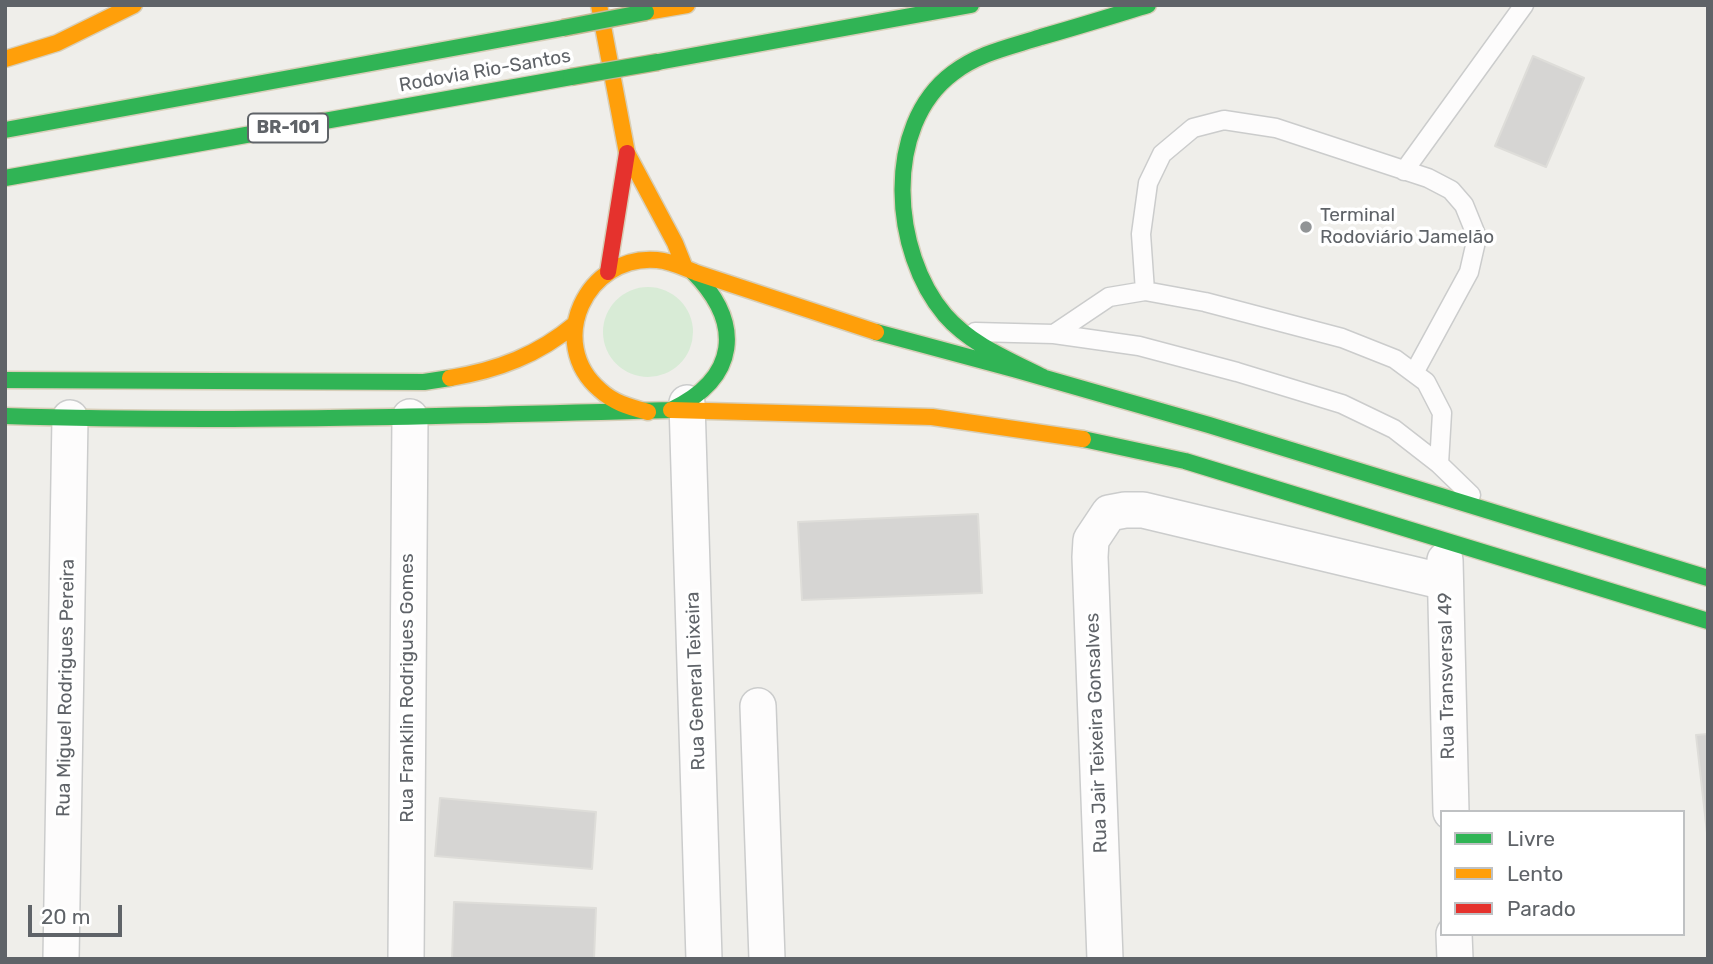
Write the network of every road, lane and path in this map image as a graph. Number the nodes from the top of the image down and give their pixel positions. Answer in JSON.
{"nodes":[{"id":1,"x":134,"y":5,"type":"edge"},
{"id":2,"x":599,"y":5,"type":"edge"},
{"id":3,"x":687,"y":5,"type":"edge"},
{"id":4,"x":971,"y":5,"type":"edge"},
{"id":5,"x":1148,"y":5,"type":"edge"},
{"id":6,"x":1524,"y":5,"type":"edge"},
{"id":7,"x":101,"y":14,"type":"edge"},
{"id":8,"x":5,"y":59,"type":"edge"},
{"id":9,"x":5,"y":130,"type":"edge"},
{"id":10,"x":627,"y":153,"type":"junction"},
{"id":11,"x":1404,"y":171,"type":"junction"},
{"id":12,"x":5,"y":178,"type":"edge"},
{"id":13,"x":689,"y":270,"type":"junction"},
{"id":14,"x":608,"y":272,"type":"junction"},
{"id":15,"x":1144,"y":291,"type":"junction"},
{"id":16,"x":575,"y":324,"type":"junction"},
{"id":17,"x":961,"y":331,"type":"junction"},
{"id":18,"x":1054,"y":334,"type":"junction"},
{"id":19,"x":1414,"y":373,"type":"junction"},
{"id":20,"x":1042,"y":377,"type":"junction"},
{"id":21,"x":5,"y":380,"type":"edge"},
{"id":22,"x":682,"y":408,"type":"junction"},
{"id":23,"x":648,"y":412,"type":"junction"},
{"id":24,"x":5,"y":416,"type":"edge"},
{"id":25,"x":410,"y":416,"type":"junction"},
{"id":26,"x":70,"y":418,"type":"junction"},
{"id":27,"x":1439,"y":464,"type":"junction"},
{"id":28,"x":1487,"y":510,"type":"junction"},
{"id":29,"x":1444,"y":540,"type":"junction"},
{"id":30,"x":1708,"y":578,"type":"edge"},
{"id":31,"x":1445,"y":582,"type":"junction"},
{"id":32,"x":1708,"y":621,"type":"edge"},
{"id":33,"x":758,"y":706,"type":"dead end"},
{"id":34,"x":1451,"y":810,"type":"edge"},
{"id":35,"x":1454,"y":936,"type":"edge"},
{"id":36,"x":61,"y":959,"type":"edge"},
{"id":37,"x":406,"y":959,"type":"edge"},
{"id":38,"x":704,"y":959,"type":"edge"},
{"id":39,"x":767,"y":959,"type":"edge"},
{"id":40,"x":1105,"y":959,"type":"edge"},
{"id":41,"x":1455,"y":959,"type":"edge"}],
"edges":[{"from":1,"to":7,"type":"main road"},
{"from":2,"to":10,"type":"main road"},
{"from":3,"to":9,"type":"main road","name":"Rodovia Rio-Santos","number":"BR-101","bridge":true},
{"from":4,"to":12,"type":"main road","name":"Rodovia Rio-Santos","number":"BR-101","bridge":true},
{"from":5,"to":17,"type":"main road"},
{"from":6,"to":11,"type":"lane"},
{"from":7,"to":8,"type":"main road"},
{"from":10,"to":13,"type":"main road"},
{"from":10,"to":14,"type":"main road"},
{"from":11,"to":15,"type":"lane"},
{"from":11,"to":19,"type":"lane"},
{"from":13,"to":14,"type":"main road"},
{"from":13,"to":20,"type":"main road"},
{"from":13,"to":22,"type":"main road"},
{"from":14,"to":16,"type":"main road"},
{"from":15,"to":18,"type":"lane"},
{"from":15,"to":19,"type":"lane"},
{"from":16,"to":21,"type":"main road"},
{"from":16,"to":23,"type":"main road"},
{"from":17,"to":18,"type":"lane"},
{"from":17,"to":20,"type":"main road"},
{"from":18,"to":27,"type":"lane"},
{"from":19,"to":27,"type":"lane"},
{"from":20,"to":28,"type":"main road"},
{"from":22,"to":23,"type":"main road"},
{"from":22,"to":29,"type":"main road"},
{"from":22,"to":38,"type":"street","name":"Rua General Teixeira"},
{"from":23,"to":25,"type":"main road"},
{"from":24,"to":26,"type":"main road"},
{"from":25,"to":26,"type":"main road"},
{"from":25,"to":37,"type":"street","name":"Rua Franklin Rodrigues Gomes"},
{"from":26,"to":36,"type":"street","name":"Rua Miguel Rodrigues Pereira"},
{"from":27,"to":28,"type":"lane"},
{"from":28,"to":30,"type":"main road"},
{"from":29,"to":31,"type":"street","name":"Rua Transversal 49"},
{"from":29,"to":32,"type":"main road"},
{"from":31,"to":34,"type":"street","name":"Rua Transversal 49"},
{"from":31,"to":40,"type":"street","name":"Rua Jair Teixeira Gonsalves"},
{"from":33,"to":39,"type":"street"},
{"from":35,"to":41,"type":"street"}]}
